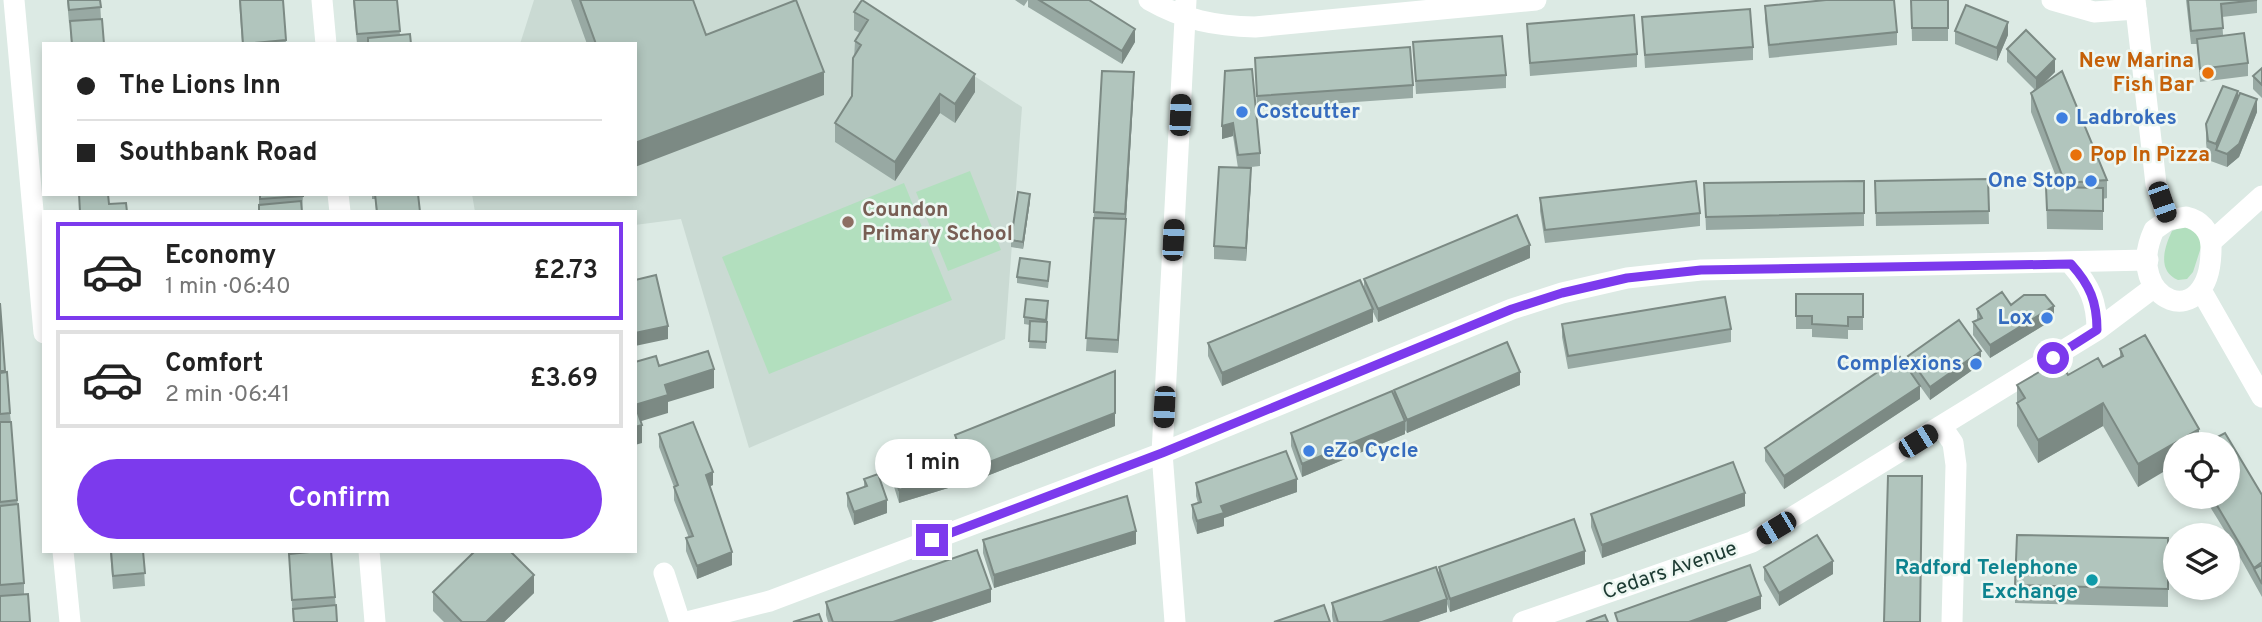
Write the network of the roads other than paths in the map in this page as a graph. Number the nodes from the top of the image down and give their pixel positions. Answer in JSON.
{"nodes":[{"id":1,"x":14,"y":0,"type":"edge"},
{"id":2,"x":322,"y":0,"type":"edge"},
{"id":3,"x":1149,"y":0,"type":"edge"},
{"id":4,"x":1536,"y":0,"type":"edge"},
{"id":5,"x":2052,"y":0,"type":"edge"},
{"id":6,"x":1507,"y":2,"type":"edge"},
{"id":7,"x":2136,"y":4,"type":"edge"},
{"id":8,"x":1186,"y":9,"type":"edge"},
{"id":9,"x":326,"y":42,"type":"edge"},
{"id":10,"x":2262,"y":197,"type":"edge"},
{"id":11,"x":2168,"y":220,"type":"junction"},
{"id":12,"x":2211,"y":242,"type":"junction"},
{"id":13,"x":2148,"y":260,"type":"junction"},
{"id":14,"x":2071,"y":264,"type":"junction"},
{"id":15,"x":2152,"y":288,"type":"junction"},
{"id":16,"x":2202,"y":292,"type":"junction"},
{"id":17,"x":42,"y":311,"type":"edge"},
{"id":18,"x":2097,"y":330,"type":"junction"},
{"id":19,"x":2262,"y":397,"type":"edge"},
{"id":20,"x":1941,"y":427,"type":"junction"},
{"id":21,"x":1162,"y":453,"type":"junction"},
{"id":22,"x":63,"y":553,"type":"edge"},
{"id":23,"x":369,"y":553,"type":"edge"},
{"id":24,"x":664,"y":573,"type":"dead end"},
{"id":25,"x":70,"y":622,"type":"edge"},
{"id":26,"x":375,"y":622,"type":"edge"},
{"id":27,"x":680,"y":622,"type":"edge"},
{"id":28,"x":687,"y":622,"type":"edge"},
{"id":29,"x":1175,"y":622,"type":"edge"},
{"id":30,"x":1523,"y":622,"type":"edge"},
{"id":31,"x":1952,"y":622,"type":"edge"}],
"edges":[{"from":1,"to":17,"type":"street"},
{"from":2,"to":9,"type":"street"},
{"from":3,"to":8,"type":"street"},
{"from":4,"to":6,"type":"street"},
{"from":5,"to":7,"type":"street"},
{"from":6,"to":8,"type":"street"},
{"from":7,"to":11,"type":"street"},
{"from":8,"to":21,"type":"street"},
{"from":10,"to":12,"type":"street"},
{"from":11,"to":12,"type":"street"},
{"from":11,"to":13,"type":"street"},
{"from":12,"to":16,"type":"street"},
{"from":13,"to":14,"type":"street"},
{"from":13,"to":15,"type":"street"},
{"from":14,"to":18,"type":"street"},
{"from":14,"to":21,"type":"street"},
{"from":15,"to":16,"type":"street"},
{"from":15,"to":18,"type":"street","name":"Cedars Avenue"},
{"from":16,"to":19,"type":"street"},
{"from":18,"to":20,"type":"street","name":"Cedars Avenue"},
{"from":20,"to":30,"type":"street","name":"Cedars Avenue"},
{"from":20,"to":31,"type":"street"},
{"from":21,"to":28,"type":"street"},
{"from":21,"to":29,"type":"street"},
{"from":22,"to":25,"type":"street"},
{"from":23,"to":26,"type":"street"},
{"from":24,"to":27,"type":"street"}]}
